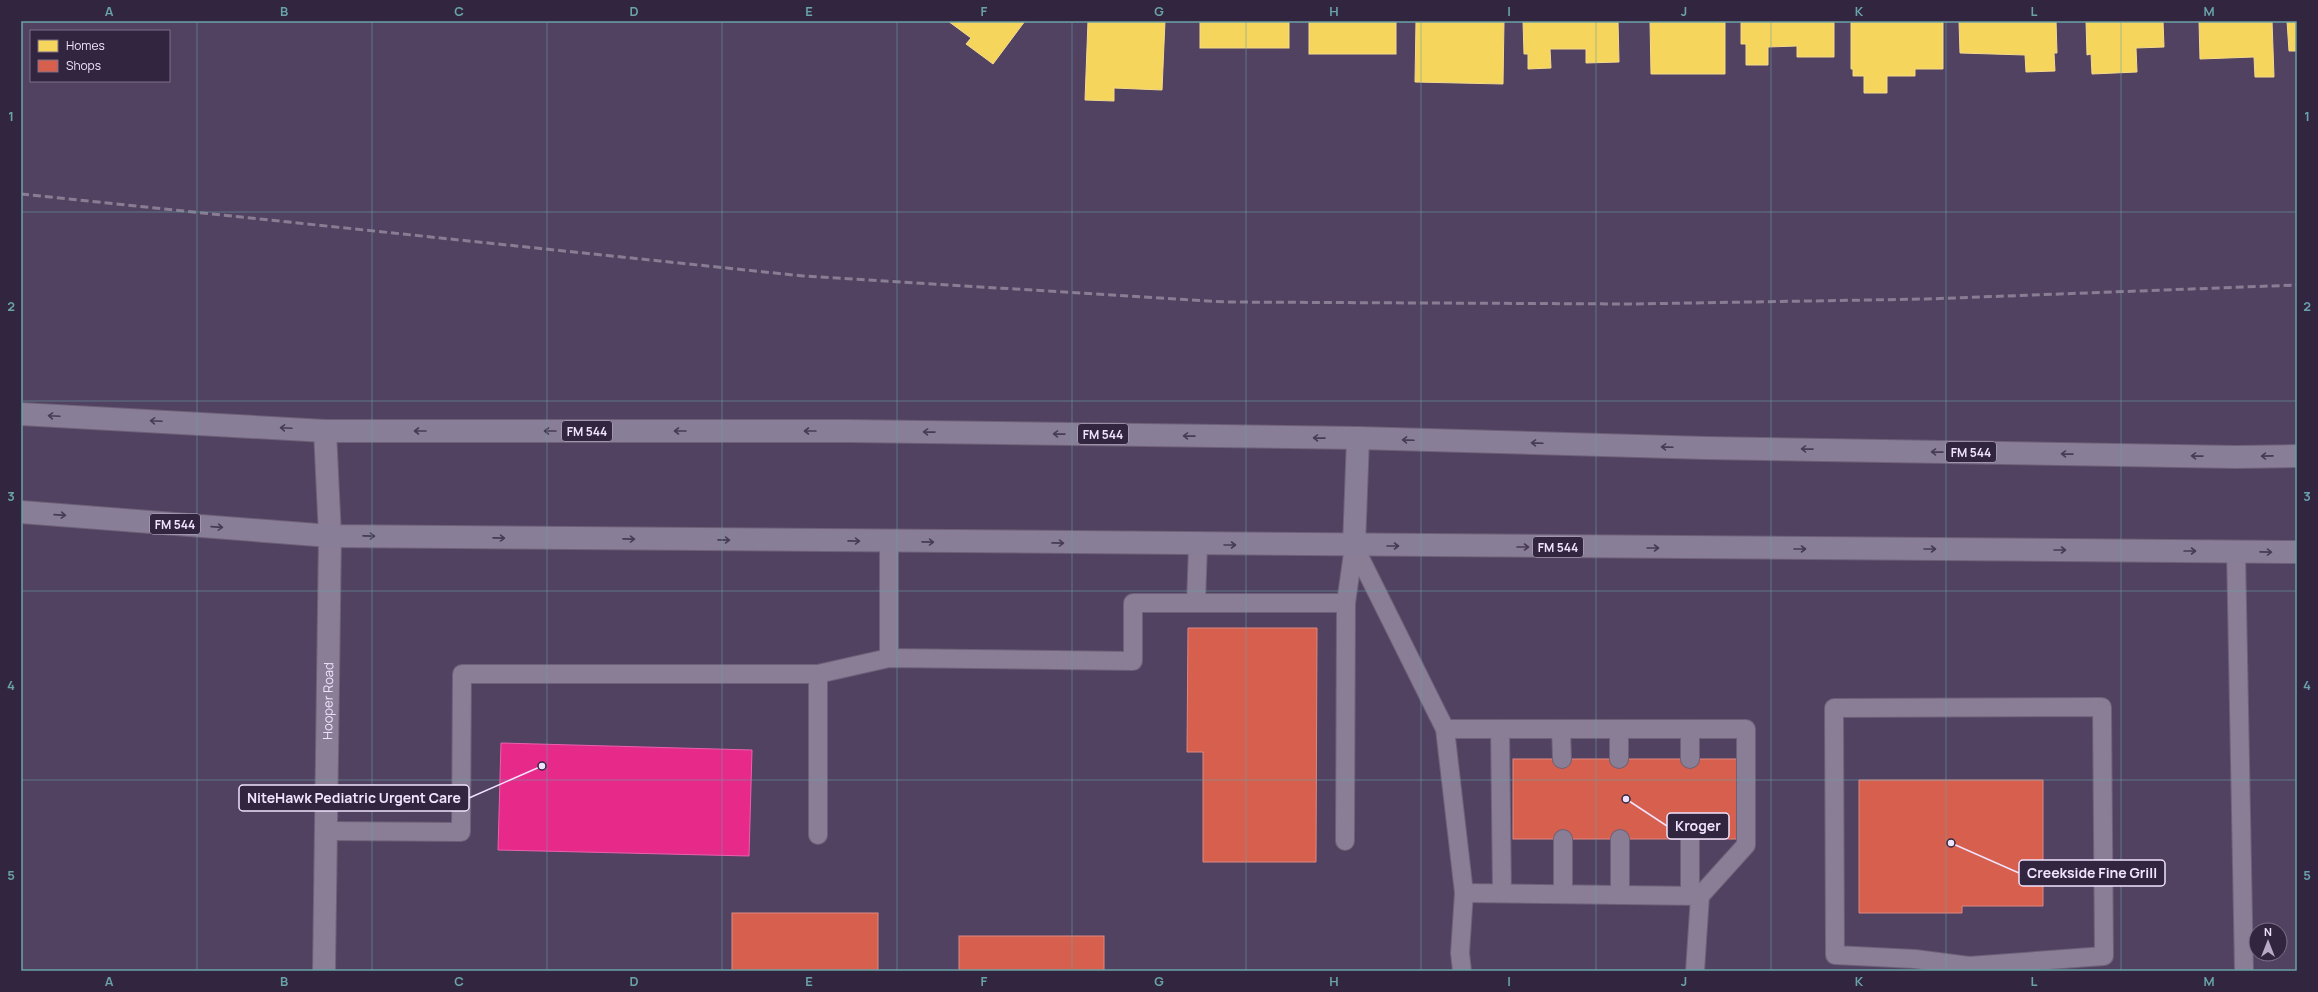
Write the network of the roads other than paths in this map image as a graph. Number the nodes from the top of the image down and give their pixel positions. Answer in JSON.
{"nodes":[{"id":1,"x":21,"y":414,"type":"edge"},
{"id":2,"x":325,"y":430,"type":"junction"},
{"id":3,"x":1358,"y":438,"type":"junction"},
{"id":4,"x":2297,"y":456,"type":"edge"},
{"id":5,"x":21,"y":512,"type":"edge"},
{"id":6,"x":330,"y":536,"type":"junction"},
{"id":7,"x":889,"y":541,"type":"junction"},
{"id":8,"x":1198,"y":545,"type":"junction"},
{"id":9,"x":1354,"y":546,"type":"junction"},
{"id":10,"x":2236,"y":551,"type":"junction"},
{"id":11,"x":2297,"y":552,"type":"edge"},
{"id":12,"x":1196,"y":603,"type":"junction"},
{"id":13,"x":1346,"y":603,"type":"junction"},
{"id":14,"x":889,"y":658,"type":"junction"},
{"id":15,"x":818,"y":674,"type":"junction"},
{"id":16,"x":1445,"y":729,"type":"junction"},
{"id":17,"x":1500,"y":729,"type":"junction"},
{"id":18,"x":1561,"y":729,"type":"junction"},
{"id":19,"x":1619,"y":729,"type":"junction"},
{"id":20,"x":1690,"y":729,"type":"junction"},
{"id":21,"x":1562,"y":759,"type":"dead end"},
{"id":22,"x":1619,"y":759,"type":"dead end"},
{"id":23,"x":1690,"y":759,"type":"dead end"},
{"id":24,"x":326,"y":831,"type":"junction"},
{"id":25,"x":818,"y":835,"type":"dead end"},
{"id":26,"x":1562,"y":839,"type":"dead end"},
{"id":27,"x":1620,"y":839,"type":"dead end"},
{"id":28,"x":1690,"y":839,"type":"dead end"},
{"id":29,"x":1345,"y":841,"type":"dead end"},
{"id":30,"x":1464,"y":893,"type":"junction"},
{"id":31,"x":1502,"y":893,"type":"junction"},
{"id":32,"x":1563,"y":894,"type":"junction"},
{"id":33,"x":1620,"y":895,"type":"junction"},
{"id":34,"x":1695,"y":896,"type":"junction"},
{"id":35,"x":1969,"y":968,"type":"edge"},
{"id":36,"x":324,"y":971,"type":"edge"},
{"id":37,"x":1462,"y":971,"type":"edge"},
{"id":38,"x":1695,"y":971,"type":"edge"},
{"id":39,"x":2244,"y":971,"type":"edge"}],
"edges":[{"from":2,"to":1,"type":"main road","name":"FM 544","number":"FM 544","one_way":true},
{"from":3,"to":2,"type":"main road","name":"FM 544","number":"FM 544","one_way":true},
{"from":2,"to":6,"type":"street","name":"Hooper Road"},
{"from":4,"to":3,"type":"main road","name":"FM 544","number":"FM 544","one_way":true},
{"from":3,"to":9,"type":"main road"},
{"from":5,"to":6,"type":"main road","name":"FM 544","number":"FM 544","one_way":true},
{"from":6,"to":7,"type":"main road","name":"FM 544","number":"FM 544","one_way":true},
{"from":6,"to":24,"type":"street","name":"Hooper Road"},
{"from":7,"to":8,"type":"main road","name":"FM 544","number":"FM 544","one_way":true},
{"from":7,"to":14,"type":"lane"},
{"from":8,"to":9,"type":"main road","name":"FM 544","number":"FM 544","one_way":true},
{"from":8,"to":12,"type":"lane"},
{"from":9,"to":10,"type":"main road","name":"FM 544","number":"FM 544","one_way":true},
{"from":9,"to":13,"type":"lane"},
{"from":9,"to":16,"type":"lane"},
{"from":10,"to":11,"type":"main road","name":"FM 544","number":"FM 544","one_way":true},
{"from":10,"to":39,"type":"lane"},
{"from":12,"to":13,"type":"lane"},
{"from":12,"to":14,"type":"lane"},
{"from":13,"to":29,"type":"lane"},
{"from":14,"to":15,"type":"lane"},
{"from":15,"to":24,"type":"lane"},
{"from":15,"to":25,"type":"lane"},
{"from":16,"to":17,"type":"lane"},
{"from":16,"to":30,"type":"lane"},
{"from":17,"to":18,"type":"lane"},
{"from":17,"to":31,"type":"lane"},
{"from":18,"to":19,"type":"lane"},
{"from":18,"to":21,"type":"lane"},
{"from":19,"to":20,"type":"lane"},
{"from":19,"to":22,"type":"lane"},
{"from":20,"to":23,"type":"lane"},
{"from":20,"to":34,"type":"lane"},
{"from":24,"to":36,"type":"street","name":"Hooper Road"},
{"from":26,"to":32,"type":"lane"},
{"from":27,"to":33,"type":"lane"},
{"from":28,"to":34,"type":"lane"},
{"from":30,"to":31,"type":"lane"},
{"from":30,"to":37,"type":"lane"},
{"from":31,"to":32,"type":"lane"},
{"from":32,"to":33,"type":"lane"},
{"from":33,"to":34,"type":"lane"},
{"from":34,"to":38,"type":"lane"},
{"from":35,"to":35,"type":"lane"}]}
